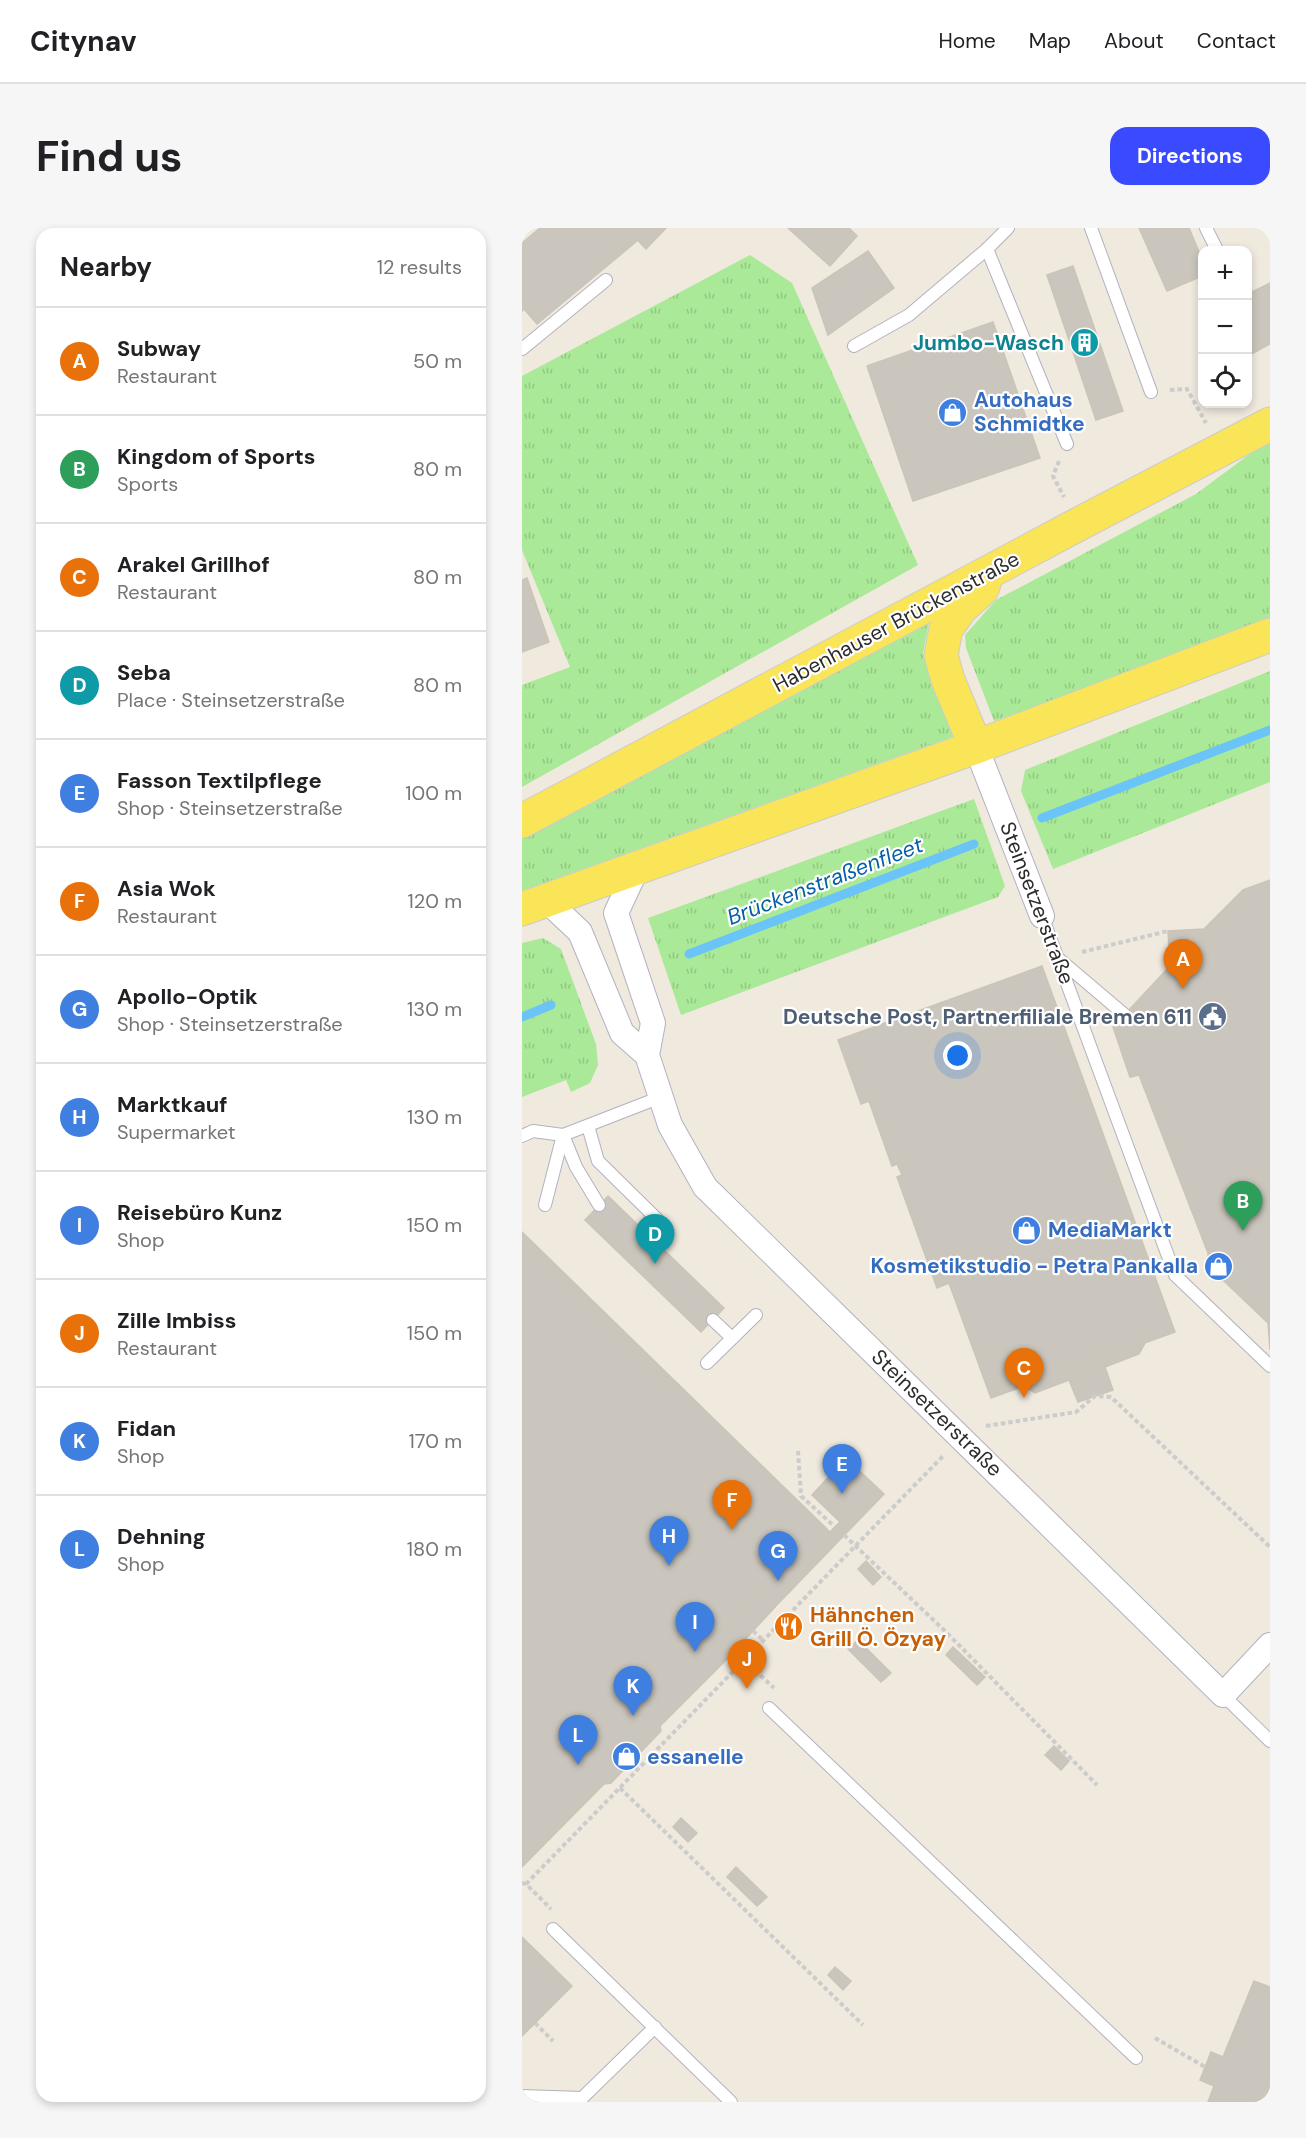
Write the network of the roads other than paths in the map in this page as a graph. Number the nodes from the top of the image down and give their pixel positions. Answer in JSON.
{"nodes":[{"id":1,"x":1008,"y":228,"type":"edge"},
{"id":2,"x":1091,"y":228,"type":"edge"},
{"id":3,"x":1206,"y":228,"type":"edge"},
{"id":4,"x":1215,"y":246,"type":"edge"},
{"id":5,"x":987,"y":249,"type":"junction"},
{"id":6,"x":606,"y":280,"type":"dead end"},
{"id":7,"x":854,"y":346,"type":"dead end"},
{"id":8,"x":522,"y":349,"type":"edge"},
{"id":9,"x":1151,"y":392,"type":"road end"},
{"id":10,"x":1270,"y":424,"type":"edge"},
{"id":11,"x":1067,"y":444,"type":"road end"},
{"id":12,"x":990,"y":572,"type":"junction"},
{"id":13,"x":1270,"y":635,"type":"edge"},
{"id":14,"x":976,"y":747,"type":"junction"},
{"id":15,"x":522,"y":821,"type":"edge"},
{"id":16,"x":637,"y":868,"type":"junction"},
{"id":17,"x":534,"y":904,"type":"edge"},
{"id":18,"x":1042,"y":916,"type":"joint"},
{"id":19,"x":1058,"y":958,"type":"junction"},
{"id":20,"x":1125,"y":1014,"type":"dead end"},
{"id":21,"x":647,"y":1055,"type":"junction"},
{"id":22,"x":661,"y":1097,"type":"junction"},
{"id":23,"x":588,"y":1126,"type":"junction"},
{"id":24,"x":563,"y":1135,"type":"junction"},
{"id":25,"x":522,"y":1136,"type":"edge"},
{"id":26,"x":545,"y":1205,"type":"dead end"},
{"id":27,"x":599,"y":1206,"type":"dead end"},
{"id":28,"x":660,"y":1222,"type":"dead end"},
{"id":29,"x":756,"y":1315,"type":"dead end"},
{"id":30,"x":713,"y":1320,"type":"dead end"},
{"id":31,"x":732,"y":1338,"type":"junction"},
{"id":32,"x":707,"y":1364,"type":"dead end"},
{"id":33,"x":1270,"y":1366,"type":"edge"},
{"id":34,"x":1270,"y":1645,"type":"edge"},
{"id":35,"x":1223,"y":1695,"type":"junction"},
{"id":36,"x":769,"y":1707,"type":"dead end"},
{"id":37,"x":1270,"y":1741,"type":"edge"},
{"id":38,"x":553,"y":1929,"type":"dead end"},
{"id":39,"x":655,"y":2027,"type":"junction"},
{"id":40,"x":1136,"y":2058,"type":"dead end"},
{"id":41,"x":522,"y":2096,"type":"edge"},
{"id":42,"x":580,"y":2100,"type":"edge"},
{"id":43,"x":731,"y":2102,"type":"edge"}],
"edges":[{"from":1,"to":5,"type":"lane"},
{"from":2,"to":9,"type":"lane"},
{"from":3,"to":4,"type":"lane"},
{"from":5,"to":7,"type":"lane"},
{"from":5,"to":11,"type":"lane"},
{"from":6,"to":8,"type":"lane"},
{"from":10,"to":12,"type":"main road","name":"Habenhauser Brückenstraße"},
{"from":12,"to":14,"type":"main road"},
{"from":12,"to":15,"type":"main road","name":"Habenhauser Brückenstraße"},
{"from":13,"to":14,"type":"main road"},
{"from":14,"to":16,"type":"main road"},
{"from":14,"to":18,"type":"street","name":"Steinsetzerstraße"},
{"from":16,"to":17,"type":"main road"},
{"from":16,"to":21,"type":"street","name":"Steinsetzerstraße"},
{"from":17,"to":21,"type":"street"},
{"from":18,"to":19,"type":"lane","name":"Steinsetzerstraße"},
{"from":19,"to":20,"type":"lane"},
{"from":19,"to":33,"type":"lane","name":"Steinsetzerstraße"},
{"from":21,"to":22,"type":"street","name":"Steinsetzerstraße"},
{"from":22,"to":23,"type":"lane"},
{"from":22,"to":35,"type":"street","name":"Steinsetzerstraße"},
{"from":23,"to":24,"type":"lane"},
{"from":23,"to":28,"type":"lane"},
{"from":24,"to":25,"type":"lane"},
{"from":24,"to":26,"type":"lane"},
{"from":24,"to":27,"type":"lane"},
{"from":29,"to":31,"type":"lane"},
{"from":30,"to":31,"type":"lane"},
{"from":31,"to":32,"type":"lane"},
{"from":34,"to":35,"type":"street"},
{"from":35,"to":37,"type":"lane"},
{"from":36,"to":40,"type":"lane"},
{"from":38,"to":39,"type":"lane"},
{"from":39,"to":42,"type":"lane"},
{"from":39,"to":43,"type":"lane"},
{"from":41,"to":42,"type":"lane"}]}
